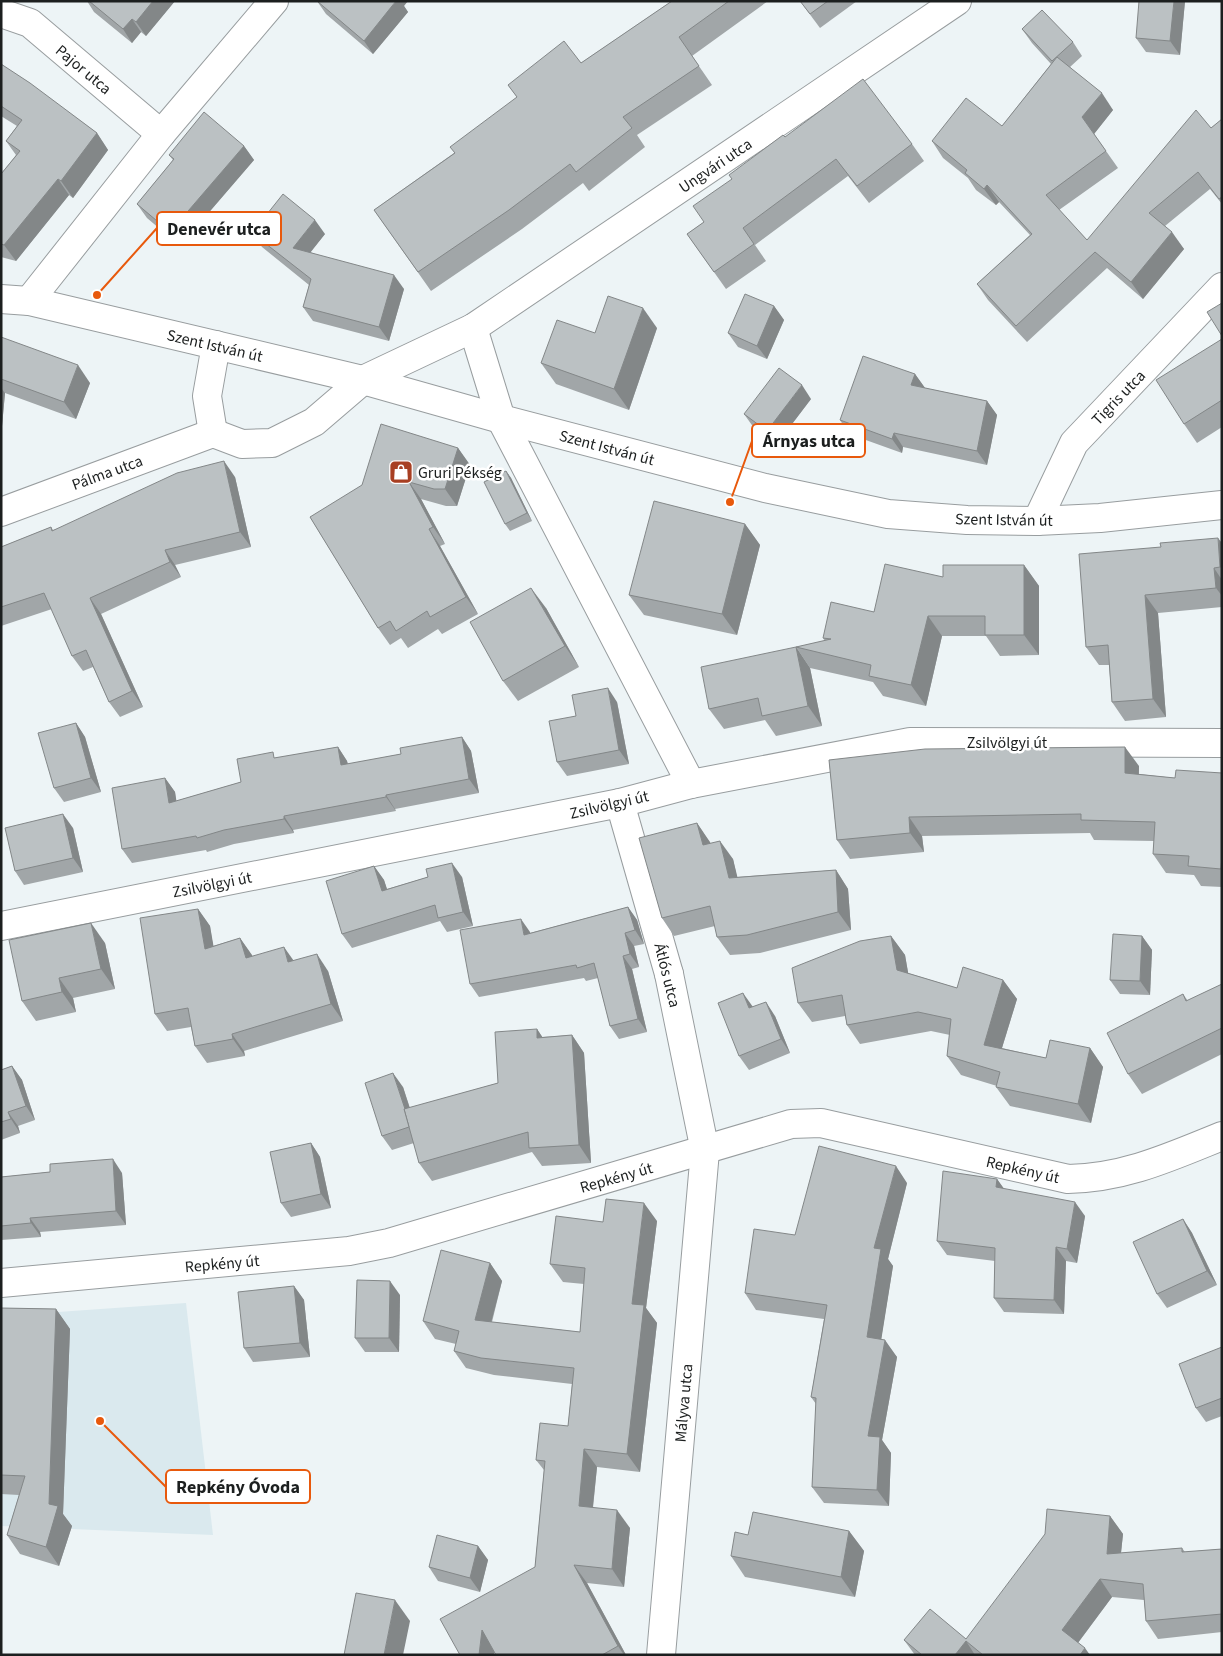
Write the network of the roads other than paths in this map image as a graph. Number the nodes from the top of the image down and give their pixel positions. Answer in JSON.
{"nodes":[{"id":1,"x":274,"y":1,"type":"edge"},
{"id":2,"x":957,"y":1,"type":"edge"},
{"id":3,"x":1,"y":13,"type":"edge"},
{"id":4,"x":161,"y":134,"type":"junction"},
{"id":5,"x":1222,"y":287,"type":"edge"},
{"id":6,"x":1,"y":299,"type":"edge"},
{"id":7,"x":29,"y":301,"type":"junction"},
{"id":8,"x":473,"y":328,"type":"junction"},
{"id":9,"x":216,"y":345,"type":"junction"},
{"id":10,"x":364,"y":380,"type":"junction"},
{"id":11,"x":501,"y":419,"type":"junction"},
{"id":12,"x":213,"y":433,"type":"junction"},
{"id":13,"x":1222,"y":505,"type":"edge"},
{"id":14,"x":1,"y":512,"type":"edge"},
{"id":15,"x":1037,"y":521,"type":"junction"},
{"id":16,"x":1222,"y":743,"type":"edge"},
{"id":17,"x":691,"y":784,"type":"junction"},
{"id":18,"x":620,"y":803,"type":"junction"},
{"id":19,"x":1,"y":926,"type":"edge"},
{"id":20,"x":1222,"y":1136,"type":"edge"},
{"id":21,"x":706,"y":1151,"type":"junction"},
{"id":22,"x":1,"y":1283,"type":"edge"},
{"id":23,"x":661,"y":1655,"type":"edge"}],
"edges":[{"from":1,"to":4,"type":"street"},
{"from":2,"to":8,"type":"street","name":"Ungvári utca"},
{"from":3,"to":4,"type":"street","name":"Pajor utca"},
{"from":4,"to":7,"type":"street"},
{"from":5,"to":15,"type":"street","name":"Tigris utca"},
{"from":6,"to":7,"type":"street","name":"Szent István út"},
{"from":7,"to":9,"type":"street","name":"Szent István út"},
{"from":8,"to":10,"type":"street","name":"Ungvári utca"},
{"from":8,"to":11,"type":"street"},
{"from":9,"to":10,"type":"street","name":"Szent István út"},
{"from":9,"to":12,"type":"street"},
{"from":10,"to":11,"type":"street","name":"Szent István út"},
{"from":10,"to":12,"type":"street"},
{"from":11,"to":15,"type":"street","name":"Szent István út"},
{"from":11,"to":17,"type":"street"},
{"from":12,"to":14,"type":"street","name":"Pálma utca"},
{"from":13,"to":15,"type":"street","name":"Szent István út"},
{"from":16,"to":17,"type":"street","name":"Zsilvölgyi út"},
{"from":17,"to":18,"type":"street","name":"Zsilvölgyi út"},
{"from":18,"to":19,"type":"street","name":"Zsilvölgyi út"},
{"from":18,"to":21,"type":"street","name":"Átlós utca"},
{"from":20,"to":21,"type":"street","name":"Repkény út"},
{"from":21,"to":22,"type":"street","name":"Repkény út"},
{"from":21,"to":23,"type":"street","name":"Mályva utca"}]}
